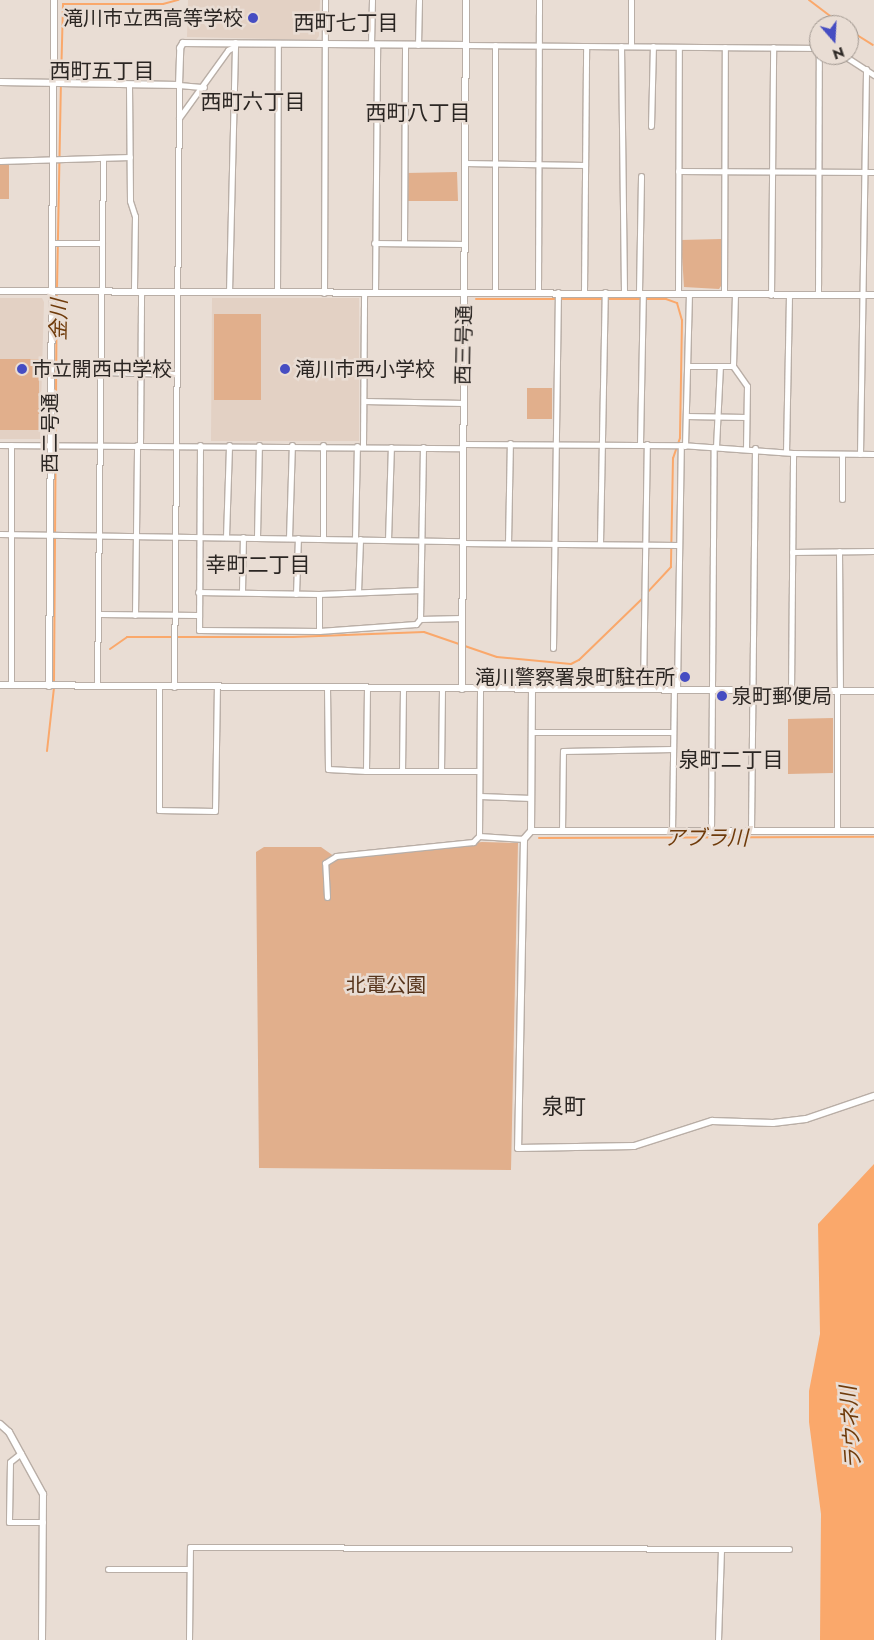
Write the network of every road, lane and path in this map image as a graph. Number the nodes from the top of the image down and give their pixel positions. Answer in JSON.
{"nodes":[{"id":1,"x":54,"y":0,"type":"edge"},
{"id":2,"x":325,"y":0,"type":"edge"},
{"id":3,"x":372,"y":0,"type":"edge"},
{"id":4,"x":419,"y":0,"type":"edge"},
{"id":5,"x":466,"y":0,"type":"edge"},
{"id":6,"x":538,"y":0,"type":"edge"},
{"id":7,"x":631,"y":0,"type":"edge"},
{"id":8,"x":278,"y":43,"type":"junction"},
{"id":9,"x":325,"y":44,"type":"junction"},
{"id":10,"x":374,"y":44,"type":"junction"},
{"id":11,"x":234,"y":45,"type":"junction"},
{"id":12,"x":405,"y":45,"type":"junction"},
{"id":13,"x":418,"y":45,"type":"junction"},
{"id":14,"x":466,"y":45,"type":"junction"},
{"id":15,"x":495,"y":46,"type":"junction"},
{"id":16,"x":538,"y":46,"type":"junction"},
{"id":17,"x":586,"y":46,"type":"junction"},
{"id":18,"x":621,"y":46,"type":"junction"},
{"id":19,"x":631,"y":46,"type":"junction"},
{"id":20,"x":653,"y":46,"type":"junction"},
{"id":21,"x":679,"y":47,"type":"junction"},
{"id":22,"x":725,"y":47,"type":"junction"},
{"id":23,"x":772,"y":47,"type":"junction"},
{"id":24,"x":809,"y":48,"type":"edge"},
{"id":25,"x":819,"y":65,"type":"edge"},
{"id":26,"x":859,"y":65,"type":"edge"},
{"id":27,"x":866,"y":69,"type":"junction"},
{"id":28,"x":874,"y":75,"type":"edge"},
{"id":29,"x":0,"y":82,"type":"edge"},
{"id":30,"x":53,"y":82,"type":"junction"},
{"id":31,"x":129,"y":85,"type":"junction"},
{"id":32,"x":179,"y":85,"type":"junction"},
{"id":33,"x":204,"y":86,"type":"junction"},
{"id":34,"x":179,"y":118,"type":"junction"},
{"id":35,"x":651,"y":126,"type":"dead end"},
{"id":36,"x":102,"y":158,"type":"junction"},
{"id":37,"x":130,"y":158,"type":"junction"},
{"id":38,"x":0,"y":160,"type":"edge"},
{"id":39,"x":53,"y":160,"type":"junction"},
{"id":40,"x":465,"y":163,"type":"junction"},
{"id":41,"x":494,"y":164,"type":"junction"},
{"id":42,"x":539,"y":164,"type":"junction"},
{"id":43,"x":585,"y":165,"type":"junction"},
{"id":44,"x":678,"y":171,"type":"junction"},
{"id":45,"x":726,"y":171,"type":"junction"},
{"id":46,"x":771,"y":171,"type":"junction"},
{"id":47,"x":818,"y":171,"type":"junction"},
{"id":48,"x":865,"y":172,"type":"junction"},
{"id":49,"x":874,"y":172,"type":"edge"},
{"id":50,"x":641,"y":176,"type":"dead end"},
{"id":51,"x":102,"y":243,"type":"junction"},
{"id":52,"x":374,"y":243,"type":"junction"},
{"id":53,"x":404,"y":243,"type":"junction"},
{"id":54,"x":52,"y":244,"type":"junction"},
{"id":55,"x":465,"y":244,"type":"junction"},
{"id":56,"x":0,"y":292,"type":"edge"},
{"id":57,"x":52,"y":292,"type":"junction"},
{"id":58,"x":102,"y":292,"type":"junction"},
{"id":59,"x":138,"y":292,"type":"junction"},
{"id":60,"x":178,"y":292,"type":"junction"},
{"id":61,"x":229,"y":292,"type":"junction"},
{"id":62,"x":277,"y":292,"type":"junction"},
{"id":63,"x":465,"y":292,"type":"junction"},
{"id":64,"x":495,"y":292,"type":"junction"},
{"id":65,"x":538,"y":292,"type":"junction"},
{"id":66,"x":558,"y":292,"type":"junction"},
{"id":67,"x":584,"y":292,"type":"junction"},
{"id":68,"x":605,"y":292,"type":"junction"},
{"id":69,"x":624,"y":292,"type":"junction"},
{"id":70,"x":324,"y":293,"type":"junction"},
{"id":71,"x":364,"y":293,"type":"junction"},
{"id":72,"x":375,"y":293,"type":"junction"},
{"id":73,"x":641,"y":293,"type":"junction"},
{"id":74,"x":678,"y":293,"type":"junction"},
{"id":75,"x":688,"y":293,"type":"junction"},
{"id":76,"x":724,"y":294,"type":"junction"},
{"id":77,"x":735,"y":294,"type":"junction"},
{"id":78,"x":771,"y":295,"type":"junction"},
{"id":79,"x":789,"y":295,"type":"junction"},
{"id":80,"x":818,"y":295,"type":"junction"},
{"id":81,"x":865,"y":295,"type":"junction"},
{"id":82,"x":874,"y":295,"type":"edge"},
{"id":83,"x":688,"y":366,"type":"junction"},
{"id":84,"x":720,"y":366,"type":"junction"},
{"id":85,"x":733,"y":366,"type":"junction"},
{"id":86,"x":102,"y":372,"type":"junction"},
{"id":87,"x":142,"y":373,"type":"junction"},
{"id":88,"x":177,"y":374,"type":"junction"},
{"id":89,"x":364,"y":402,"type":"junction"},
{"id":90,"x":464,"y":403,"type":"junction"},
{"id":91,"x":686,"y":416,"type":"junction"},
{"id":92,"x":718,"y":416,"type":"junction"},
{"id":93,"x":746,"y":417,"type":"junction"},
{"id":94,"x":510,"y":443,"type":"junction"},
{"id":95,"x":0,"y":444,"type":"edge"},
{"id":96,"x":50,"y":444,"type":"junction"},
{"id":97,"x":556,"y":444,"type":"junction"},
{"id":98,"x":603,"y":444,"type":"junction"},
{"id":99,"x":643,"y":444,"type":"junction"},
{"id":100,"x":11,"y":445,"type":"junction"},
{"id":101,"x":101,"y":445,"type":"junction"},
{"id":102,"x":138,"y":445,"type":"junction"},
{"id":103,"x":177,"y":445,"type":"junction"},
{"id":104,"x":200,"y":445,"type":"junction"},
{"id":105,"x":228,"y":445,"type":"junction"},
{"id":106,"x":259,"y":445,"type":"junction"},
{"id":107,"x":292,"y":445,"type":"junction"},
{"id":108,"x":323,"y":445,"type":"junction"},
{"id":109,"x":683,"y":445,"type":"junction"},
{"id":110,"x":360,"y":446,"type":"junction"},
{"id":111,"x":391,"y":446,"type":"junction"},
{"id":112,"x":463,"y":446,"type":"junction"},
{"id":113,"x":423,"y":447,"type":"junction"},
{"id":114,"x":715,"y":447,"type":"junction"},
{"id":115,"x":746,"y":448,"type":"junction"},
{"id":116,"x":755,"y":448,"type":"junction"},
{"id":117,"x":786,"y":452,"type":"junction"},
{"id":118,"x":793,"y":453,"type":"junction"},
{"id":119,"x":842,"y":454,"type":"junction"},
{"id":120,"x":860,"y":454,"type":"junction"},
{"id":121,"x":874,"y":454,"type":"edge"},
{"id":122,"x":842,"y":499,"type":"dead end"},
{"id":123,"x":0,"y":534,"type":"edge"},
{"id":124,"x":12,"y":534,"type":"junction"},
{"id":125,"x":50,"y":535,"type":"junction"},
{"id":126,"x":101,"y":535,"type":"junction"},
{"id":127,"x":135,"y":536,"type":"junction"},
{"id":128,"x":176,"y":536,"type":"junction"},
{"id":129,"x":197,"y":537,"type":"junction"},
{"id":130,"x":226,"y":537,"type":"junction"},
{"id":131,"x":243,"y":537,"type":"junction"},
{"id":132,"x":257,"y":537,"type":"junction"},
{"id":133,"x":289,"y":538,"type":"junction"},
{"id":134,"x":298,"y":538,"type":"junction"},
{"id":135,"x":323,"y":538,"type":"junction"},
{"id":136,"x":358,"y":539,"type":"junction"},
{"id":137,"x":388,"y":540,"type":"junction"},
{"id":138,"x":421,"y":541,"type":"junction"},
{"id":139,"x":463,"y":542,"type":"junction"},
{"id":140,"x":508,"y":543,"type":"junction"},
{"id":141,"x":600,"y":543,"type":"junction"},
{"id":142,"x":554,"y":544,"type":"junction"},
{"id":143,"x":646,"y":545,"type":"junction"},
{"id":144,"x":678,"y":545,"type":"junction"},
{"id":145,"x":840,"y":551,"type":"junction"},
{"id":146,"x":874,"y":551,"type":"edge"},
{"id":147,"x":792,"y":552,"type":"junction"},
{"id":148,"x":420,"y":590,"type":"junction"},
{"id":149,"x":198,"y":592,"type":"junction"},
{"id":150,"x":242,"y":592,"type":"junction"},
{"id":151,"x":358,"y":592,"type":"junction"},
{"id":152,"x":296,"y":594,"type":"junction"},
{"id":153,"x":319,"y":594,"type":"junction"},
{"id":154,"x":100,"y":614,"type":"junction"},
{"id":155,"x":135,"y":615,"type":"junction"},
{"id":156,"x":176,"y":615,"type":"junction"},
{"id":157,"x":197,"y":615,"type":"junction"},
{"id":158,"x":462,"y":618,"type":"junction"},
{"id":159,"x":420,"y":619,"type":"junction"},
{"id":160,"x":319,"y":631,"type":"junction"},
{"id":161,"x":554,"y":648,"type":"dead end"},
{"id":162,"x":0,"y":685,"type":"edge"},
{"id":163,"x":11,"y":685,"type":"junction"},
{"id":164,"x":49,"y":686,"type":"junction"},
{"id":165,"x":98,"y":686,"type":"junction"},
{"id":166,"x":159,"y":687,"type":"junction"},
{"id":167,"x":174,"y":687,"type":"junction"},
{"id":168,"x":217,"y":687,"type":"junction"},
{"id":169,"x":327,"y":688,"type":"junction"},
{"id":170,"x":367,"y":688,"type":"junction"},
{"id":171,"x":402,"y":688,"type":"junction"},
{"id":172,"x":442,"y":689,"type":"junction"},
{"id":173,"x":462,"y":689,"type":"junction"},
{"id":174,"x":480,"y":689,"type":"junction"},
{"id":175,"x":532,"y":689,"type":"junction"},
{"id":176,"x":675,"y":689,"type":"junction"},
{"id":177,"x":643,"y":690,"type":"junction"},
{"id":178,"x":712,"y":690,"type":"junction"},
{"id":179,"x":750,"y":691,"type":"junction"},
{"id":180,"x":791,"y":691,"type":"junction"},
{"id":181,"x":839,"y":691,"type":"junction"},
{"id":182,"x":874,"y":691,"type":"edge"},
{"id":183,"x":532,"y":732,"type":"junction"},
{"id":184,"x":674,"y":732,"type":"junction"},
{"id":185,"x":673,"y":749,"type":"junction"},
{"id":186,"x":366,"y":771,"type":"junction"},
{"id":187,"x":402,"y":771,"type":"junction"},
{"id":188,"x":441,"y":771,"type":"junction"},
{"id":189,"x":479,"y":771,"type":"junction"},
{"id":190,"x":480,"y":796,"type":"junction"},
{"id":191,"x":531,"y":798,"type":"junction"},
{"id":192,"x":710,"y":830,"type":"junction"},
{"id":193,"x":751,"y":830,"type":"junction"},
{"id":194,"x":837,"y":830,"type":"junction"},
{"id":195,"x":531,"y":831,"type":"junction"},
{"id":196,"x":562,"y":831,"type":"junction"},
{"id":197,"x":672,"y":831,"type":"junction"},
{"id":198,"x":874,"y":831,"type":"edge"},
{"id":199,"x":479,"y":836,"type":"junction"},
{"id":200,"x":524,"y":839,"type":"junction"},
{"id":201,"x":327,"y":897,"type":"dead end"},
{"id":202,"x":874,"y":1096,"type":"edge"},
{"id":203,"x":0,"y":1424,"type":"edge"},
{"id":204,"x":21,"y":1452,"type":"junction"},
{"id":205,"x":43,"y":1522,"type":"junction"},
{"id":206,"x":721,"y":1550,"type":"junction"},
{"id":207,"x":789,"y":1550,"type":"dead end"},
{"id":208,"x":108,"y":1569,"type":"dead end"},
{"id":209,"x":189,"y":1569,"type":"junction"},
{"id":210,"x":42,"y":1640,"type":"edge"},
{"id":211,"x":189,"y":1640,"type":"edge"},
{"id":212,"x":718,"y":1640,"type":"edge"}],
"edges":[{"from":1,"to":30,"type":"street","name":"西二号通"},
{"from":2,"to":9,"type":"street"},
{"from":3,"to":10,"type":"street"},
{"from":4,"to":13,"type":"street"},
{"from":5,"to":14,"type":"street","name":"西三号通"},
{"from":6,"to":16,"type":"street"},
{"from":7,"to":19,"type":"street"},
{"from":8,"to":9,"type":"street"},
{"from":8,"to":11,"type":"street"},
{"from":8,"to":62,"type":"street"},
{"from":9,"to":10,"type":"street"},
{"from":9,"to":70,"type":"street"},
{"from":10,"to":12,"type":"street"},
{"from":10,"to":52,"type":"street"},
{"from":11,"to":32,"type":"street"},
{"from":11,"to":33,"type":"street"},
{"from":11,"to":61,"type":"street"},
{"from":12,"to":13,"type":"street"},
{"from":12,"to":53,"type":"street"},
{"from":13,"to":14,"type":"street"},
{"from":14,"to":15,"type":"street"},
{"from":14,"to":40,"type":"street","name":"西三号通"},
{"from":15,"to":16,"type":"street"},
{"from":15,"to":41,"type":"street"},
{"from":16,"to":17,"type":"street"},
{"from":16,"to":42,"type":"street"},
{"from":17,"to":18,"type":"street"},
{"from":17,"to":43,"type":"street"},
{"from":18,"to":19,"type":"street"},
{"from":18,"to":69,"type":"street"},
{"from":19,"to":20,"type":"street"},
{"from":20,"to":21,"type":"street"},
{"from":20,"to":35,"type":"street"},
{"from":21,"to":22,"type":"street"},
{"from":21,"to":44,"type":"street"},
{"from":22,"to":23,"type":"street"},
{"from":22,"to":45,"type":"street"},
{"from":23,"to":24,"type":"street"},
{"from":23,"to":46,"type":"street"},
{"from":25,"to":47,"type":"street"},
{"from":26,"to":27,"type":"street"},
{"from":27,"to":28,"type":"street"},
{"from":27,"to":48,"type":"street"},
{"from":29,"to":30,"type":"street"},
{"from":30,"to":31,"type":"street"},
{"from":30,"to":39,"type":"street","name":"西二号通"},
{"from":31,"to":32,"type":"street"},
{"from":31,"to":37,"type":"street"},
{"from":32,"to":33,"type":"street"},
{"from":32,"to":34,"type":"street"},
{"from":33,"to":34,"type":"street"},
{"from":34,"to":60,"type":"street"},
{"from":36,"to":37,"type":"street"},
{"from":36,"to":39,"type":"street"},
{"from":36,"to":51,"type":"street"},
{"from":37,"to":59,"type":"street"},
{"from":38,"to":39,"type":"street"},
{"from":39,"to":54,"type":"street","name":"西二号通"},
{"from":40,"to":41,"type":"street"},
{"from":40,"to":55,"type":"street","name":"西三号通"},
{"from":41,"to":42,"type":"street"},
{"from":41,"to":64,"type":"street"},
{"from":42,"to":43,"type":"street"},
{"from":42,"to":65,"type":"street"},
{"from":43,"to":67,"type":"street"},
{"from":44,"to":45,"type":"street"},
{"from":44,"to":74,"type":"street"},
{"from":45,"to":46,"type":"street"},
{"from":45,"to":76,"type":"street"},
{"from":46,"to":47,"type":"street"},
{"from":46,"to":78,"type":"street"},
{"from":47,"to":48,"type":"street"},
{"from":47,"to":80,"type":"street"},
{"from":48,"to":49,"type":"street"},
{"from":48,"to":81,"type":"street"},
{"from":50,"to":73,"type":"street"},
{"from":51,"to":54,"type":"street"},
{"from":51,"to":58,"type":"street"},
{"from":52,"to":53,"type":"street"},
{"from":52,"to":72,"type":"street"},
{"from":53,"to":55,"type":"street"},
{"from":54,"to":57,"type":"street","name":"西二号通"},
{"from":55,"to":63,"type":"street","name":"西三号通"},
{"from":56,"to":57,"type":"street"},
{"from":57,"to":58,"type":"street"},
{"from":57,"to":96,"type":"street","name":"西二号通"},
{"from":58,"to":59,"type":"street"},
{"from":58,"to":86,"type":"street"},
{"from":59,"to":60,"type":"street"},
{"from":59,"to":87,"type":"street"},
{"from":60,"to":61,"type":"street"},
{"from":60,"to":88,"type":"street"},
{"from":61,"to":62,"type":"street"},
{"from":62,"to":70,"type":"street"},
{"from":63,"to":64,"type":"street"},
{"from":63,"to":72,"type":"street"},
{"from":63,"to":90,"type":"street","name":"西三号通"},
{"from":64,"to":65,"type":"street"},
{"from":65,"to":66,"type":"street"},
{"from":66,"to":67,"type":"street"},
{"from":66,"to":97,"type":"street"},
{"from":67,"to":68,"type":"street"},
{"from":68,"to":69,"type":"street"},
{"from":68,"to":98,"type":"street"},
{"from":69,"to":73,"type":"street"},
{"from":70,"to":71,"type":"street"},
{"from":71,"to":72,"type":"street"},
{"from":71,"to":89,"type":"street"},
{"from":73,"to":74,"type":"street"},
{"from":73,"to":99,"type":"street"},
{"from":74,"to":75,"type":"street"},
{"from":75,"to":76,"type":"street"},
{"from":75,"to":83,"type":"street"},
{"from":76,"to":77,"type":"street"},
{"from":77,"to":78,"type":"street"},
{"from":77,"to":85,"type":"street"},
{"from":78,"to":79,"type":"street"},
{"from":79,"to":80,"type":"street"},
{"from":79,"to":117,"type":"street"},
{"from":80,"to":81,"type":"street"},
{"from":81,"to":82,"type":"street"},
{"from":81,"to":120,"type":"street"},
{"from":83,"to":84,"type":"street"},
{"from":83,"to":91,"type":"street"},
{"from":84,"to":85,"type":"street"},
{"from":84,"to":92,"type":"street"},
{"from":85,"to":93,"type":"street"},
{"from":86,"to":87,"type":"street"},
{"from":86,"to":101,"type":"street"},
{"from":87,"to":88,"type":"street"},
{"from":87,"to":102,"type":"street"},
{"from":88,"to":103,"type":"street"},
{"from":89,"to":90,"type":"street"},
{"from":89,"to":110,"type":"street"},
{"from":90,"to":112,"type":"street","name":"西三号通"},
{"from":91,"to":92,"type":"street"},
{"from":91,"to":109,"type":"street"},
{"from":92,"to":93,"type":"street"},
{"from":92,"to":114,"type":"street"},
{"from":93,"to":115,"type":"street"},
{"from":94,"to":97,"type":"street"},
{"from":94,"to":112,"type":"street"},
{"from":94,"to":140,"type":"street"},
{"from":95,"to":100,"type":"street"},
{"from":96,"to":100,"type":"street"},
{"from":96,"to":101,"type":"street"},
{"from":96,"to":125,"type":"street","name":"西二号通"},
{"from":97,"to":98,"type":"street"},
{"from":97,"to":142,"type":"street"},
{"from":98,"to":99,"type":"street"},
{"from":98,"to":141,"type":"street"},
{"from":99,"to":109,"type":"street"},
{"from":99,"to":143,"type":"street"},
{"from":100,"to":124,"type":"street"},
{"from":101,"to":102,"type":"street"},
{"from":101,"to":126,"type":"street"},
{"from":102,"to":103,"type":"street"},
{"from":102,"to":127,"type":"street"},
{"from":103,"to":104,"type":"street"},
{"from":103,"to":128,"type":"street"},
{"from":104,"to":105,"type":"street"},
{"from":104,"to":129,"type":"street"},
{"from":105,"to":106,"type":"street"},
{"from":105,"to":130,"type":"street"},
{"from":106,"to":107,"type":"street"},
{"from":106,"to":132,"type":"street"},
{"from":107,"to":108,"type":"street"},
{"from":107,"to":133,"type":"street"},
{"from":108,"to":110,"type":"street"},
{"from":108,"to":135,"type":"street"},
{"from":109,"to":114,"type":"street"},
{"from":109,"to":144,"type":"street"},
{"from":110,"to":111,"type":"street"},
{"from":110,"to":136,"type":"street"},
{"from":111,"to":113,"type":"street"},
{"from":111,"to":137,"type":"street"},
{"from":112,"to":113,"type":"street"},
{"from":112,"to":139,"type":"street","name":"西三号通"},
{"from":113,"to":138,"type":"street"},
{"from":114,"to":115,"type":"street"},
{"from":114,"to":178,"type":"street"},
{"from":115,"to":116,"type":"street"},
{"from":116,"to":117,"type":"street"},
{"from":116,"to":179,"type":"street"},
{"from":117,"to":118,"type":"street"},
{"from":118,"to":119,"type":"street"},
{"from":118,"to":147,"type":"street"},
{"from":119,"to":120,"type":"street"},
{"from":119,"to":122,"type":"street"},
{"from":120,"to":121,"type":"street"},
{"from":123,"to":124,"type":"street"},
{"from":124,"to":125,"type":"street"},
{"from":124,"to":163,"type":"street"},
{"from":125,"to":126,"type":"street"},
{"from":125,"to":164,"type":"street","name":"西二号通"},
{"from":126,"to":127,"type":"street"},
{"from":126,"to":154,"type":"street"},
{"from":127,"to":128,"type":"street"},
{"from":127,"to":155,"type":"street"},
{"from":128,"to":129,"type":"street"},
{"from":128,"to":156,"type":"street"},
{"from":129,"to":130,"type":"street"},
{"from":129,"to":149,"type":"street"},
{"from":130,"to":131,"type":"street"},
{"from":131,"to":132,"type":"street"},
{"from":131,"to":150,"type":"street"},
{"from":132,"to":133,"type":"street"},
{"from":133,"to":134,"type":"street"},
{"from":134,"to":135,"type":"street"},
{"from":134,"to":152,"type":"street"},
{"from":135,"to":136,"type":"street"},
{"from":136,"to":137,"type":"street"},
{"from":136,"to":151,"type":"street"},
{"from":137,"to":138,"type":"street"},
{"from":138,"to":139,"type":"street"},
{"from":138,"to":148,"type":"street"},
{"from":139,"to":140,"type":"street"},
{"from":139,"to":158,"type":"street","name":"西三号通"},
{"from":140,"to":142,"type":"street"},
{"from":141,"to":142,"type":"street"},
{"from":141,"to":143,"type":"street"},
{"from":142,"to":161,"type":"street"},
{"from":143,"to":144,"type":"street"},
{"from":143,"to":177,"type":"street"},
{"from":144,"to":176,"type":"street"},
{"from":145,"to":146,"type":"street"},
{"from":145,"to":147,"type":"street"},
{"from":145,"to":181,"type":"street"},
{"from":147,"to":180,"type":"street"},
{"from":148,"to":151,"type":"street"},
{"from":148,"to":159,"type":"street"},
{"from":149,"to":150,"type":"street"},
{"from":149,"to":157,"type":"street"},
{"from":150,"to":152,"type":"street"},
{"from":151,"to":153,"type":"street"},
{"from":152,"to":153,"type":"street"},
{"from":153,"to":160,"type":"street"},
{"from":154,"to":155,"type":"street"},
{"from":154,"to":165,"type":"street"},
{"from":155,"to":156,"type":"street"},
{"from":156,"to":157,"type":"street"},
{"from":156,"to":167,"type":"street"},
{"from":157,"to":160,"type":"street"},
{"from":158,"to":159,"type":"street"},
{"from":158,"to":173,"type":"street","name":"西三号通"},
{"from":159,"to":160,"type":"street"},
{"from":162,"to":163,"type":"street"},
{"from":163,"to":164,"type":"street"},
{"from":164,"to":165,"type":"street"},
{"from":165,"to":166,"type":"street"},
{"from":166,"to":167,"type":"street"},
{"from":166,"to":168,"type":"street"},
{"from":167,"to":168,"type":"street"},
{"from":168,"to":169,"type":"street"},
{"from":169,"to":170,"type":"street"},
{"from":169,"to":186,"type":"street"},
{"from":170,"to":171,"type":"street"},
{"from":170,"to":186,"type":"street"},
{"from":171,"to":172,"type":"street"},
{"from":171,"to":187,"type":"street"},
{"from":172,"to":173,"type":"street"},
{"from":172,"to":188,"type":"street"},
{"from":173,"to":174,"type":"street"},
{"from":174,"to":175,"type":"street"},
{"from":174,"to":189,"type":"street"},
{"from":175,"to":177,"type":"street"},
{"from":175,"to":183,"type":"street"},
{"from":176,"to":177,"type":"street"},
{"from":176,"to":178,"type":"street"},
{"from":176,"to":184,"type":"street"},
{"from":178,"to":179,"type":"street"},
{"from":178,"to":192,"type":"street"},
{"from":179,"to":180,"type":"street"},
{"from":179,"to":193,"type":"street"},
{"from":180,"to":181,"type":"street"},
{"from":181,"to":182,"type":"street"},
{"from":181,"to":194,"type":"street"},
{"from":183,"to":184,"type":"street"},
{"from":183,"to":191,"type":"street"},
{"from":184,"to":185,"type":"street"},
{"from":185,"to":196,"type":"street"},
{"from":185,"to":197,"type":"street"},
{"from":186,"to":187,"type":"street"},
{"from":187,"to":188,"type":"street"},
{"from":188,"to":189,"type":"street"},
{"from":189,"to":190,"type":"street"},
{"from":190,"to":191,"type":"street"},
{"from":190,"to":199,"type":"street"},
{"from":191,"to":195,"type":"street"},
{"from":192,"to":193,"type":"street"},
{"from":192,"to":197,"type":"street"},
{"from":193,"to":194,"type":"street"},
{"from":194,"to":198,"type":"street"},
{"from":195,"to":196,"type":"street"},
{"from":195,"to":200,"type":"street"},
{"from":196,"to":197,"type":"street"},
{"from":199,"to":200,"type":"street"},
{"from":199,"to":201,"type":"street"},
{"from":200,"to":202,"type":"street"},
{"from":203,"to":204,"type":"street"},
{"from":204,"to":205,"type":"street"},
{"from":204,"to":205,"type":"street"},
{"from":205,"to":210,"type":"street"},
{"from":206,"to":207,"type":"street"},
{"from":206,"to":209,"type":"street"},
{"from":206,"to":212,"type":"street"},
{"from":208,"to":209,"type":"street"},
{"from":209,"to":211,"type":"street"}]}
